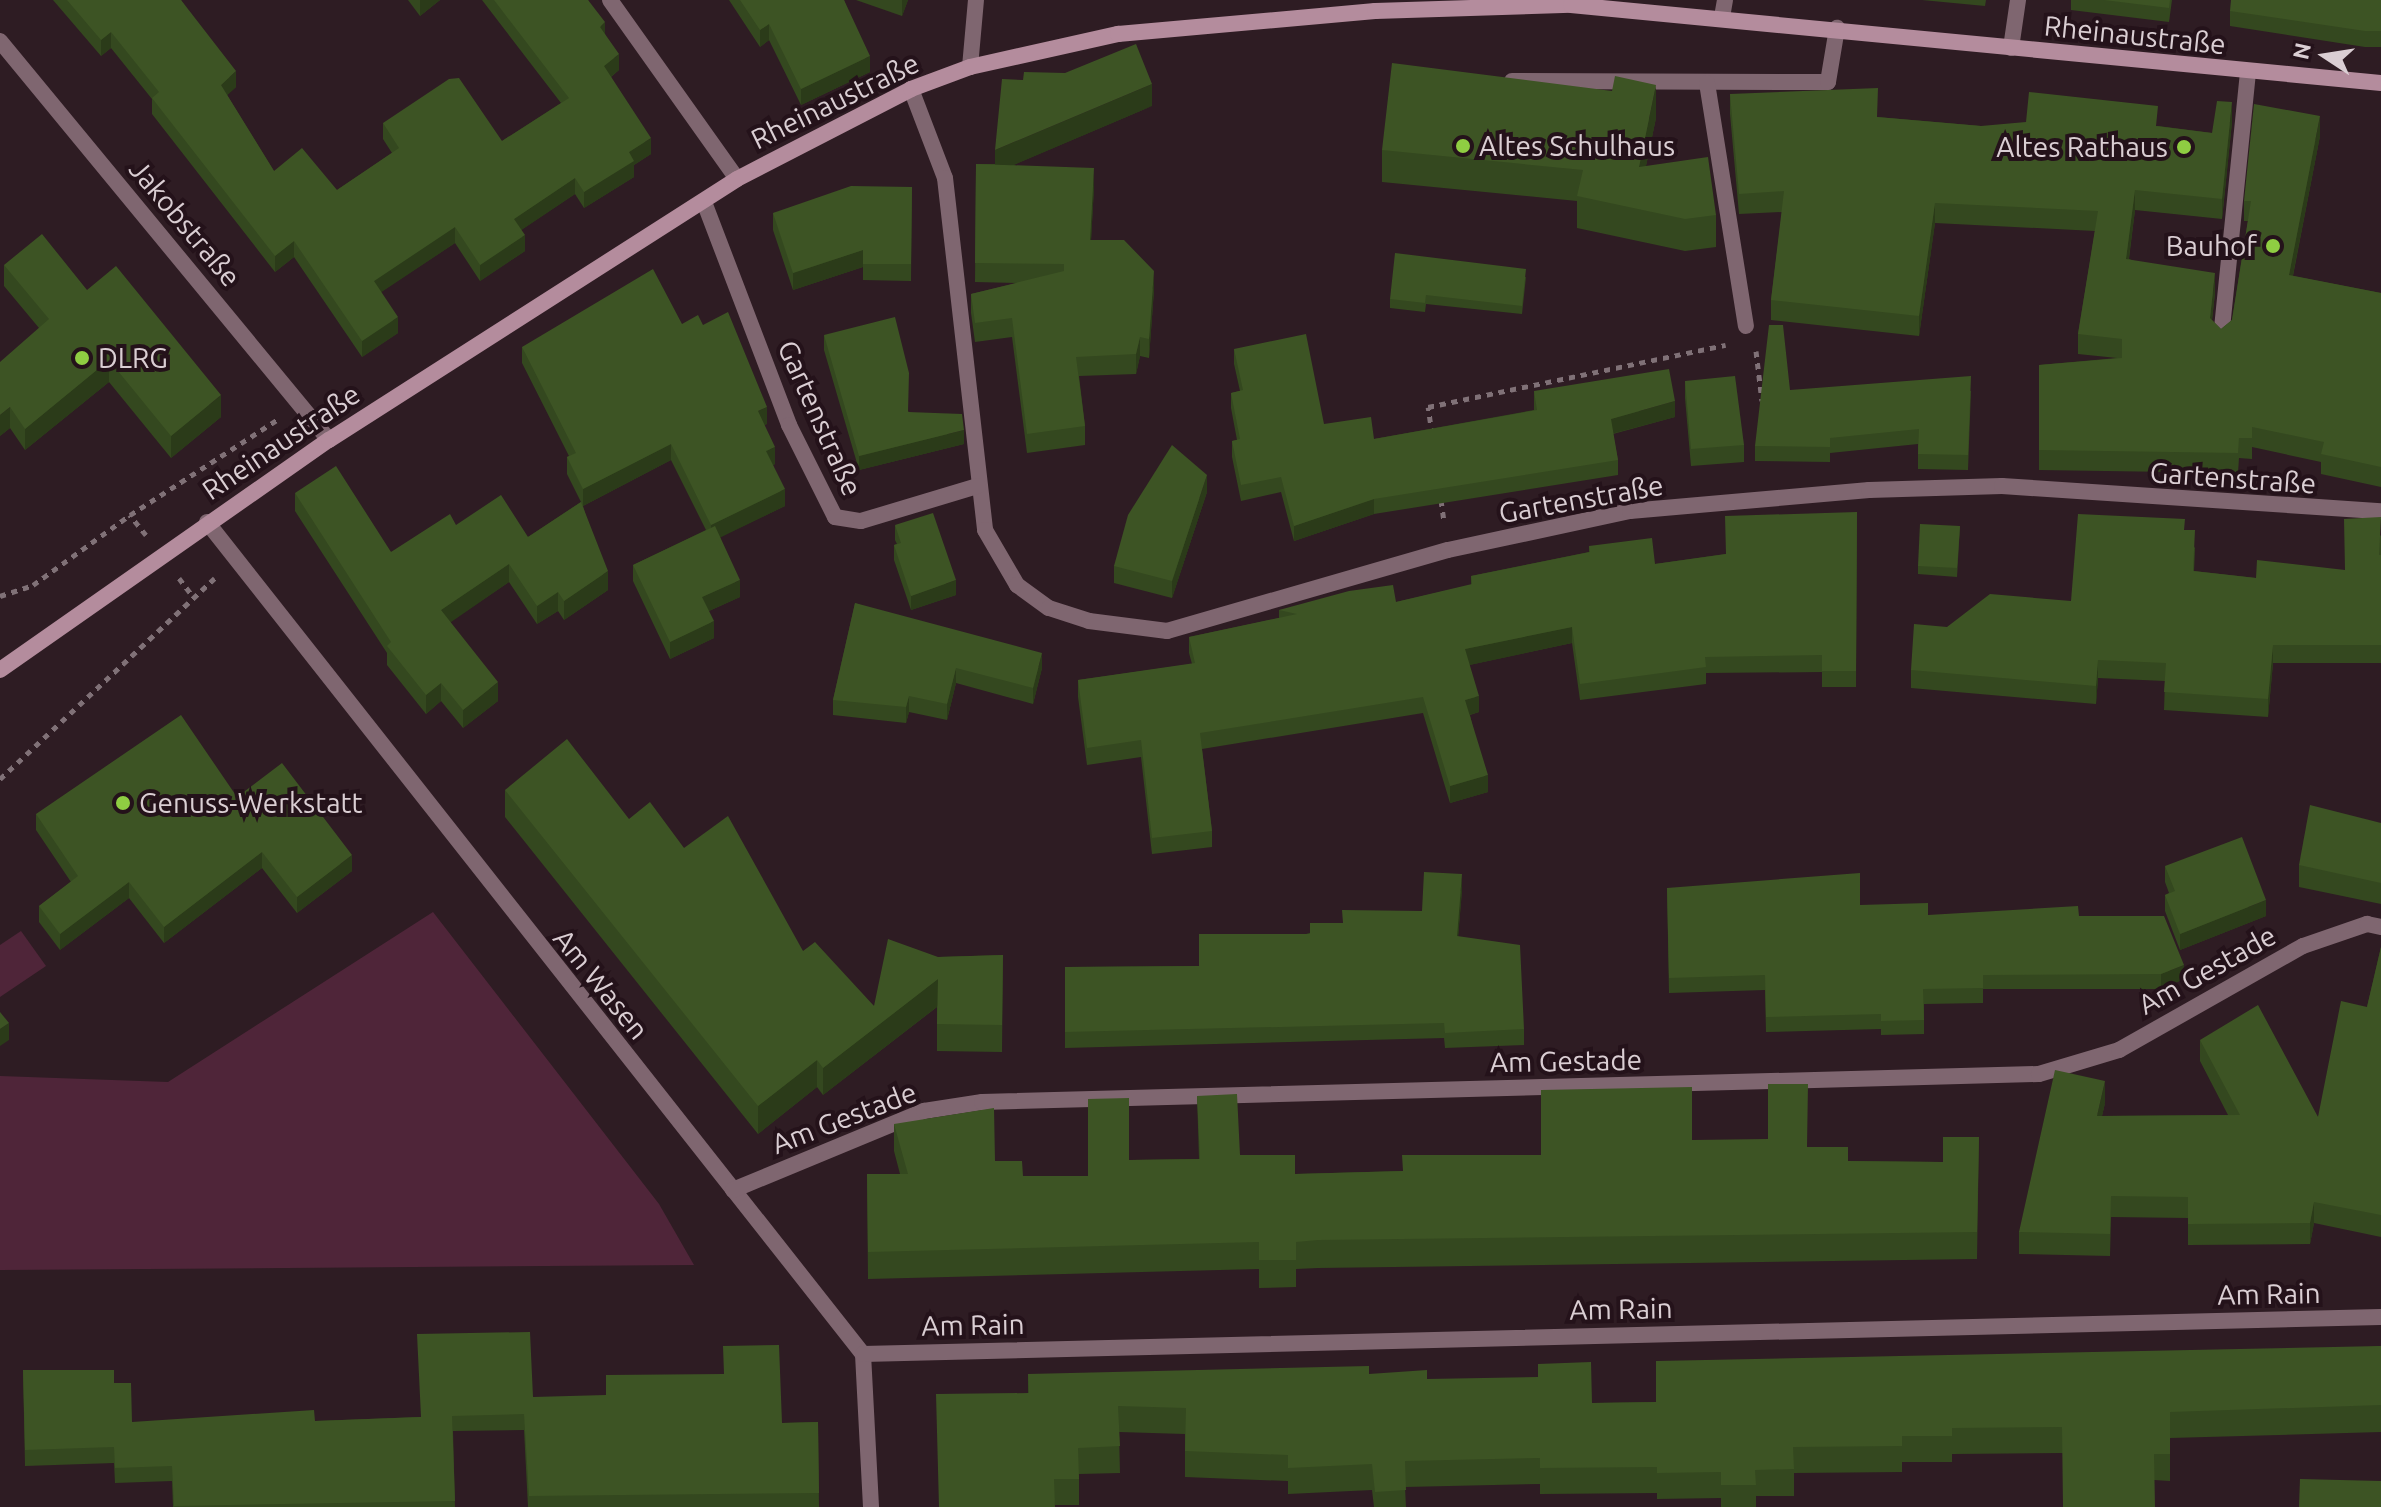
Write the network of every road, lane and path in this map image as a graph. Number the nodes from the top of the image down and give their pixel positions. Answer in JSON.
{"nodes":[{"id":1,"x":610,"y":0,"type":"edge"},
{"id":2,"x":976,"y":0,"type":"edge"},
{"id":3,"x":2018,"y":0,"type":"edge"},
{"id":4,"x":1724,"y":8,"type":"edge"},
{"id":5,"x":1837,"y":28,"type":"junction"},
{"id":6,"x":0,"y":41,"type":"edge"},
{"id":7,"x":2011,"y":48,"type":"junction"},
{"id":8,"x":970,"y":67,"type":"junction"},
{"id":9,"x":2248,"y":74,"type":"junction"},
{"id":10,"x":1486,"y":80,"type":"edge"},
{"id":11,"x":1707,"y":83,"type":"junction"},
{"id":12,"x":2381,"y":83,"type":"edge"},
{"id":13,"x":911,"y":89,"type":"junction"},
{"id":14,"x":737,"y":179,"type":"junction"},
{"id":15,"x":704,"y":202,"type":"junction"},
{"id":16,"x":1746,"y":326,"type":"joint"},
{"id":17,"x":2221,"y":338,"type":"edge"},
{"id":18,"x":1756,"y":346,"type":"dead end"},
{"id":19,"x":1762,"y":410,"type":"edge"},
{"id":20,"x":329,"y":440,"type":"junction"},
{"id":21,"x":1434,"y":450,"type":"edge"},
{"id":22,"x":978,"y":486,"type":"junction"},
{"id":23,"x":1440,"y":493,"type":"edge"},
{"id":24,"x":2381,"y":511,"type":"edge"},
{"id":25,"x":130,"y":515,"type":"dead end"},
{"id":26,"x":207,"y":522,"type":"junction"},
{"id":27,"x":1448,"y":550,"type":"junction"},
{"id":28,"x":192,"y":595,"type":"dead end"},
{"id":29,"x":0,"y":596,"type":"edge"},
{"id":30,"x":0,"y":670,"type":"edge"},
{"id":31,"x":0,"y":779,"type":"edge"},
{"id":32,"x":2381,"y":927,"type":"edge"},
{"id":33,"x":733,"y":1190,"type":"junction"},
{"id":34,"x":2381,"y":1317,"type":"edge"},
{"id":35,"x":863,"y":1354,"type":"junction"},
{"id":36,"x":871,"y":1507,"type":"edge"}],
"edges":[{"from":1,"to":14,"type":"street"},
{"from":2,"to":8,"type":"street"},
{"from":3,"to":7,"type":"street"},
{"from":4,"to":5,"type":"street","name":"Rheinaustraße"},
{"from":4,"to":8,"type":"street","name":"Rheinaustraße"},
{"from":5,"to":7,"type":"street","name":"Rheinaustraße"},
{"from":5,"to":11,"type":"street"},
{"from":6,"to":20,"type":"street","name":"Jakobstraße"},
{"from":7,"to":9,"type":"street","name":"Rheinaustraße"},
{"from":8,"to":13,"type":"street","name":"Rheinaustraße"},
{"from":9,"to":12,"type":"street","name":"Rheinaustraße"},
{"from":9,"to":17,"type":"street"},
{"from":10,"to":11,"type":"street"},
{"from":11,"to":16,"type":"street"},
{"from":13,"to":14,"type":"street","name":"Rheinaustraße"},
{"from":13,"to":22,"type":"street","name":"Gartenstraße"},
{"from":14,"to":15,"type":"street","name":"Rheinaustraße"},
{"from":15,"to":20,"type":"street","name":"Rheinaustraße"},
{"from":15,"to":22,"type":"street","name":"Gartenstraße"},
{"from":16,"to":21,"type":"path"},
{"from":18,"to":19,"type":"path"},
{"from":20,"to":26,"type":"street","name":"Rheinaustraße"},
{"from":22,"to":27,"type":"street","name":"Gartenstraße"},
{"from":23,"to":27,"type":"path"},
{"from":24,"to":27,"type":"street","name":"Gartenstraße"},
{"from":25,"to":29,"type":"path"},
{"from":26,"to":30,"type":"street","name":"Rheinaustraße"},
{"from":26,"to":33,"type":"street","name":"Am Wasen"},
{"from":28,"to":31,"type":"path"},
{"from":32,"to":33,"type":"street","name":"Am Gestade"},
{"from":33,"to":35,"type":"street","name":"Am Wasen"},
{"from":34,"to":35,"type":"street","name":"Am Rain"},
{"from":35,"to":36,"type":"street"}]}
